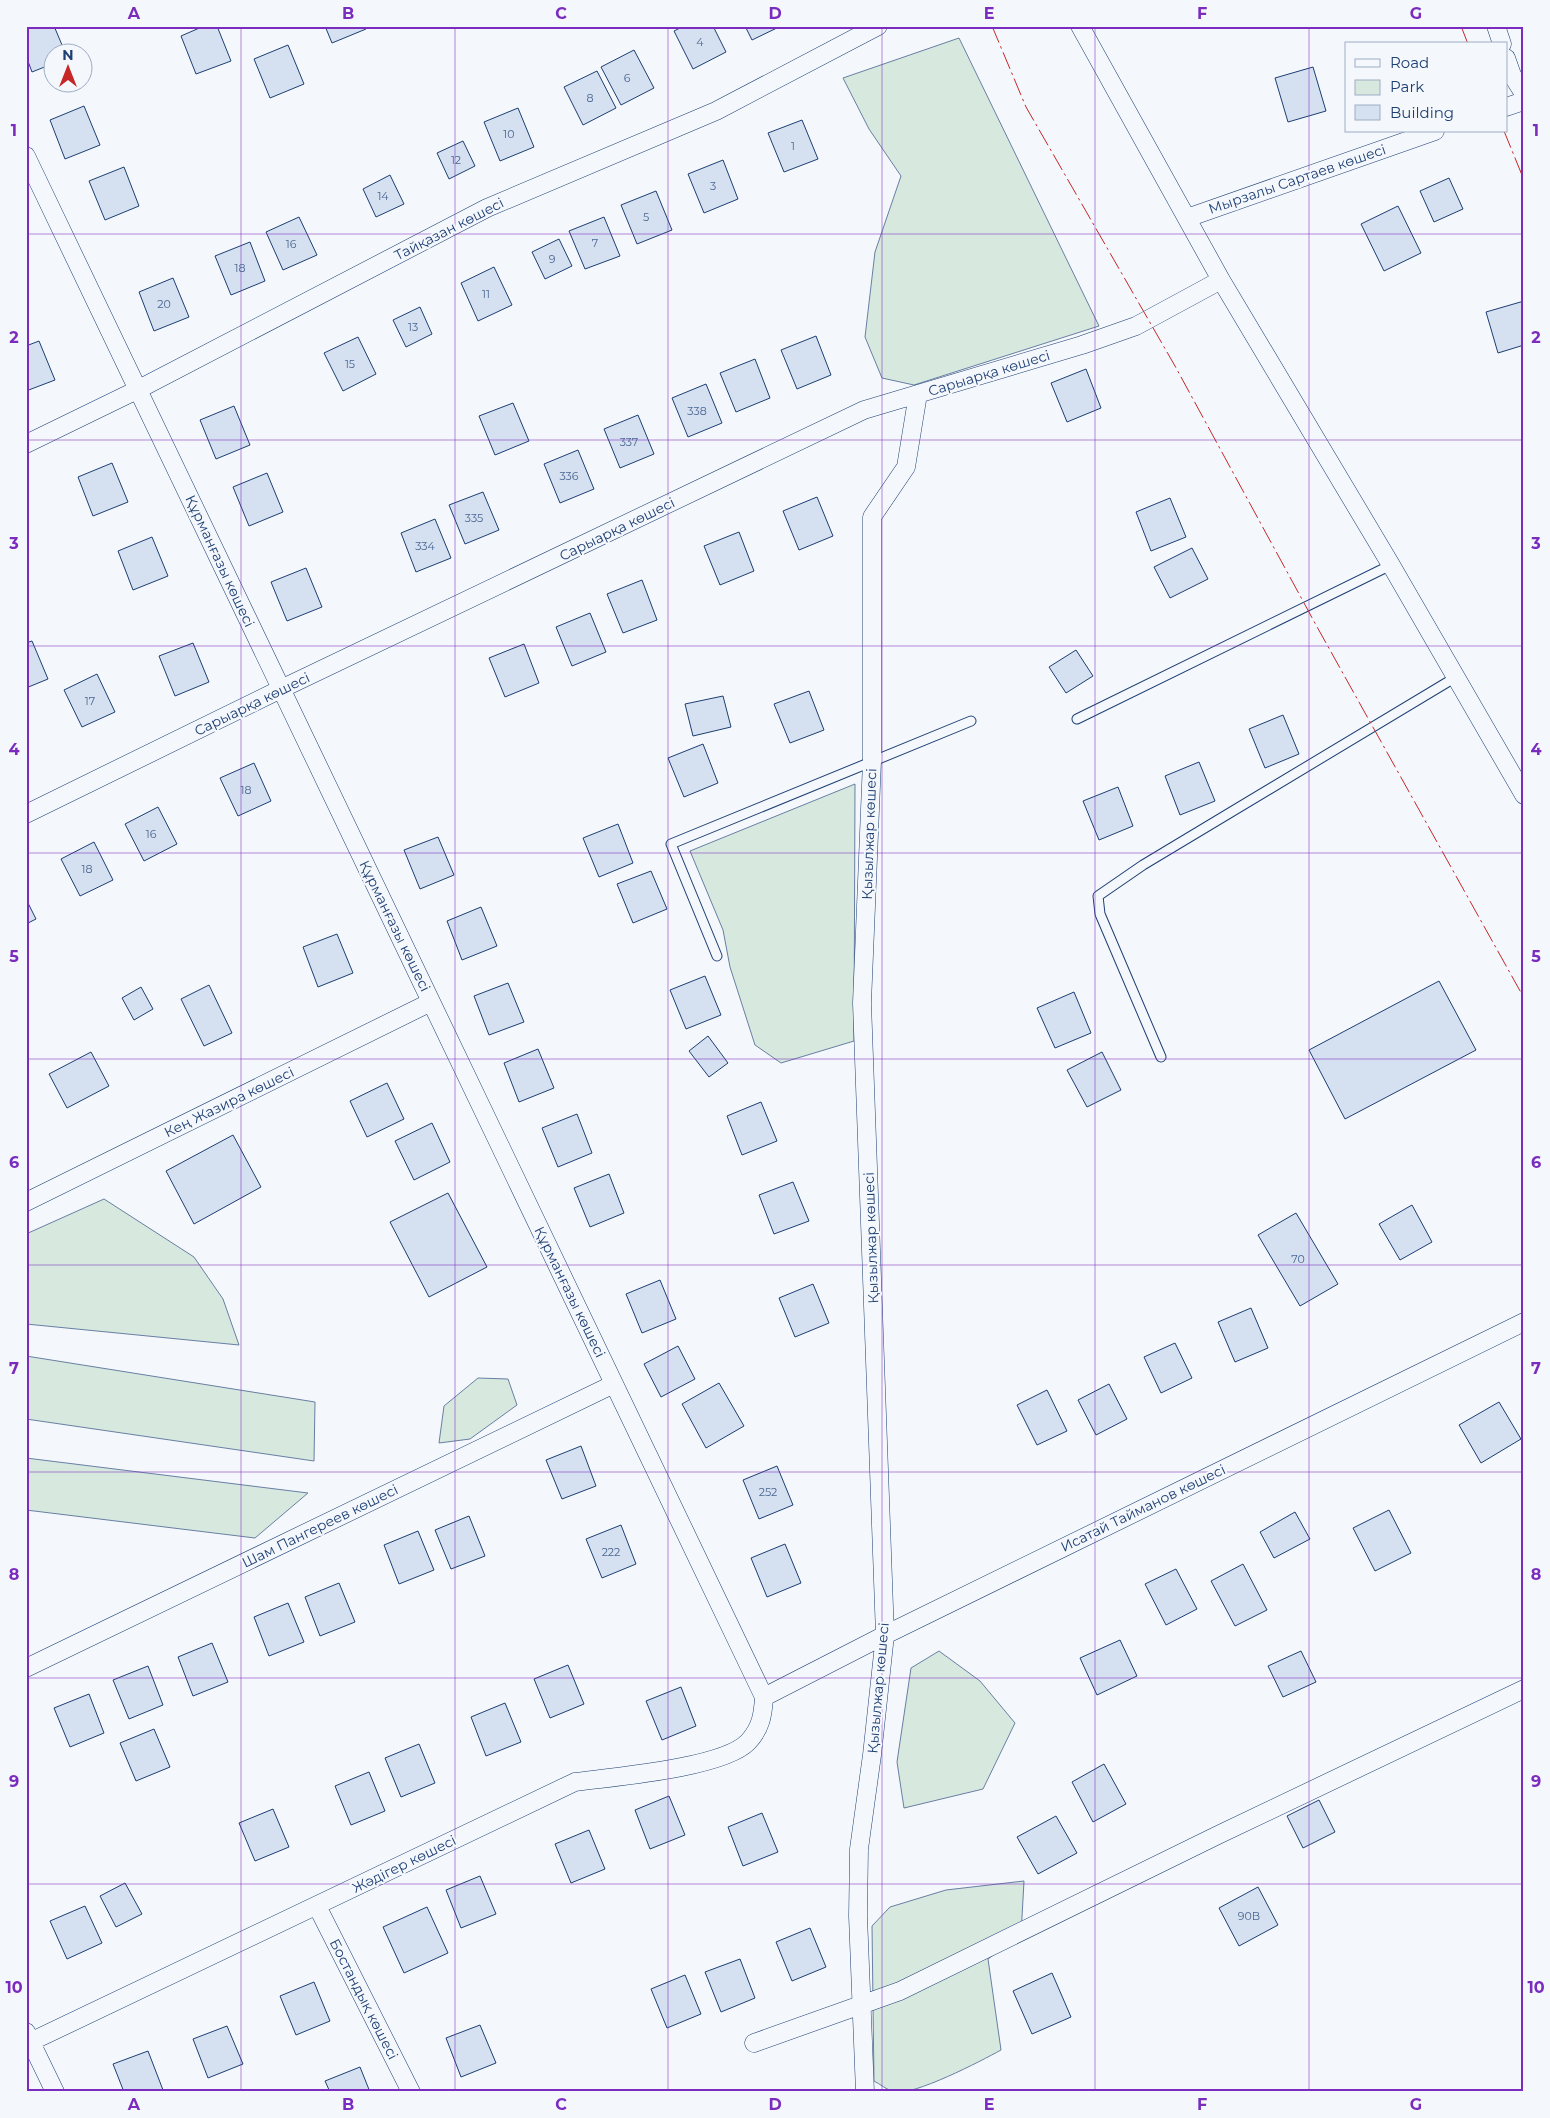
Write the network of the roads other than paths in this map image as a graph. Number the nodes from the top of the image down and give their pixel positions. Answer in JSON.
{"nodes":[{"id":1,"x":878,"y":26,"type":"edge"},
{"id":2,"x":1080,"y":26,"type":"edge"},
{"id":3,"x":1496,"y":26,"type":"edge"},
{"id":4,"x":1501,"y":42,"type":"edge"},
{"id":5,"x":1508,"y":64,"type":"edge"},
{"id":6,"x":1524,"y":94,"type":"edge"},
{"id":7,"x":1524,"y":100,"type":"edge"},
{"id":8,"x":1508,"y":106,"type":"edge"},
{"id":9,"x":1432,"y":132,"type":"edge"},
{"id":10,"x":26,"y":156,"type":"edge"},
{"id":11,"x":1187,"y":218,"type":"junction"},
{"id":12,"x":1221,"y":280,"type":"junction"},
{"id":13,"x":139,"y":389,"type":"junction"},
{"id":14,"x":918,"y":394,"type":"junction"},
{"id":15,"x":26,"y":444,"type":"edge"},
{"id":16,"x":1391,"y":566,"type":"junction"},
{"id":17,"x":1456,"y":677,"type":"junction"},
{"id":18,"x":281,"y":689,"type":"junction"},
{"id":19,"x":1077,"y":719,"type":"dead end"},
{"id":20,"x":971,"y":721,"type":"dead end"},
{"id":21,"x":872,"y":761,"type":"junction"},
{"id":22,"x":1524,"y":795,"type":"edge"},
{"id":23,"x":26,"y":814,"type":"edge"},
{"id":24,"x":717,"y":956,"type":"dead end"},
{"id":25,"x":432,"y":1002,"type":"junction"},
{"id":26,"x":1161,"y":1058,"type":"dead end"},
{"id":27,"x":26,"y":1202,"type":"edge"},
{"id":28,"x":1524,"y":1322,"type":"edge"},
{"id":29,"x":614,"y":1384,"type":"junction"},
{"id":30,"x":885,"y":1635,"type":"junction"},
{"id":31,"x":26,"y":1668,"type":"edge"},
{"id":32,"x":1524,"y":1689,"type":"edge"},
{"id":33,"x":764,"y":1697,"type":"junction"},
{"id":34,"x":317,"y":1906,"type":"junction"},
{"id":35,"x":862,"y":2004,"type":"junction"},
{"id":36,"x":28,"y":2039,"type":"edge"},
{"id":37,"x":754,"y":2043,"type":"dead end"},
{"id":38,"x":55,"y":2092,"type":"edge"},
{"id":39,"x":411,"y":2092,"type":"edge"},
{"id":40,"x":865,"y":2092,"type":"edge"}],
"edges":[{"from":1,"to":13,"type":"street","name":"Тайқазан көшесі"},
{"from":2,"to":11,"type":"street"},
{"from":3,"to":4,"type":"street"},
{"from":5,"to":6,"type":"street"},
{"from":7,"to":8,"type":"street"},
{"from":9,"to":11,"type":"street","name":"Мырзалы Сартаев көшесі"},
{"from":10,"to":13,"type":"street","name":"Құрманғазы көшесі"},
{"from":11,"to":12,"type":"street"},
{"from":12,"to":14,"type":"street","name":"Сарыарқа көшесі"},
{"from":12,"to":16,"type":"street"},
{"from":13,"to":15,"type":"street","name":"Тайқазан көшесі"},
{"from":13,"to":18,"type":"street","name":"Құрманғазы көшесі"},
{"from":14,"to":18,"type":"street","name":"Сарыарқа көшесі"},
{"from":14,"to":21,"type":"street","name":"Қызылжар көшесі"},
{"from":16,"to":17,"type":"street"},
{"from":16,"to":19,"type":"lane"},
{"from":17,"to":22,"type":"street"},
{"from":17,"to":26,"type":"lane"},
{"from":18,"to":23,"type":"street","name":"Сарыарқа көшесі"},
{"from":18,"to":25,"type":"street","name":"Құрманғазы көшесі"},
{"from":20,"to":21,"type":"lane"},
{"from":21,"to":24,"type":"lane"},
{"from":21,"to":30,"type":"street","name":"Қызылжар көшесі"},
{"from":25,"to":27,"type":"street","name":"Кең Жазира көшесі"},
{"from":25,"to":29,"type":"street","name":"Құрманғазы көшесі"},
{"from":28,"to":30,"type":"street","name":"Исатай Тайманов көшесі"},
{"from":29,"to":31,"type":"street","name":"Шам Пангереев көшесі"},
{"from":29,"to":33,"type":"street","name":"Құрманғазы көшесі"},
{"from":30,"to":33,"type":"street","name":"Исатай Тайманов көшесі"},
{"from":30,"to":35,"type":"street","name":"Қызылжар көшесі"},
{"from":32,"to":35,"type":"street"},
{"from":33,"to":34,"type":"street","name":"Жәдігер көшесі"},
{"from":34,"to":36,"type":"street","name":"Жәдігер көшесі"},
{"from":34,"to":39,"type":"street","name":"Бостандық көшесі"},
{"from":35,"to":37,"type":"street"},
{"from":35,"to":40,"type":"street","name":"Қызылжар көшесі"},
{"from":36,"to":38,"type":"street"}]}
